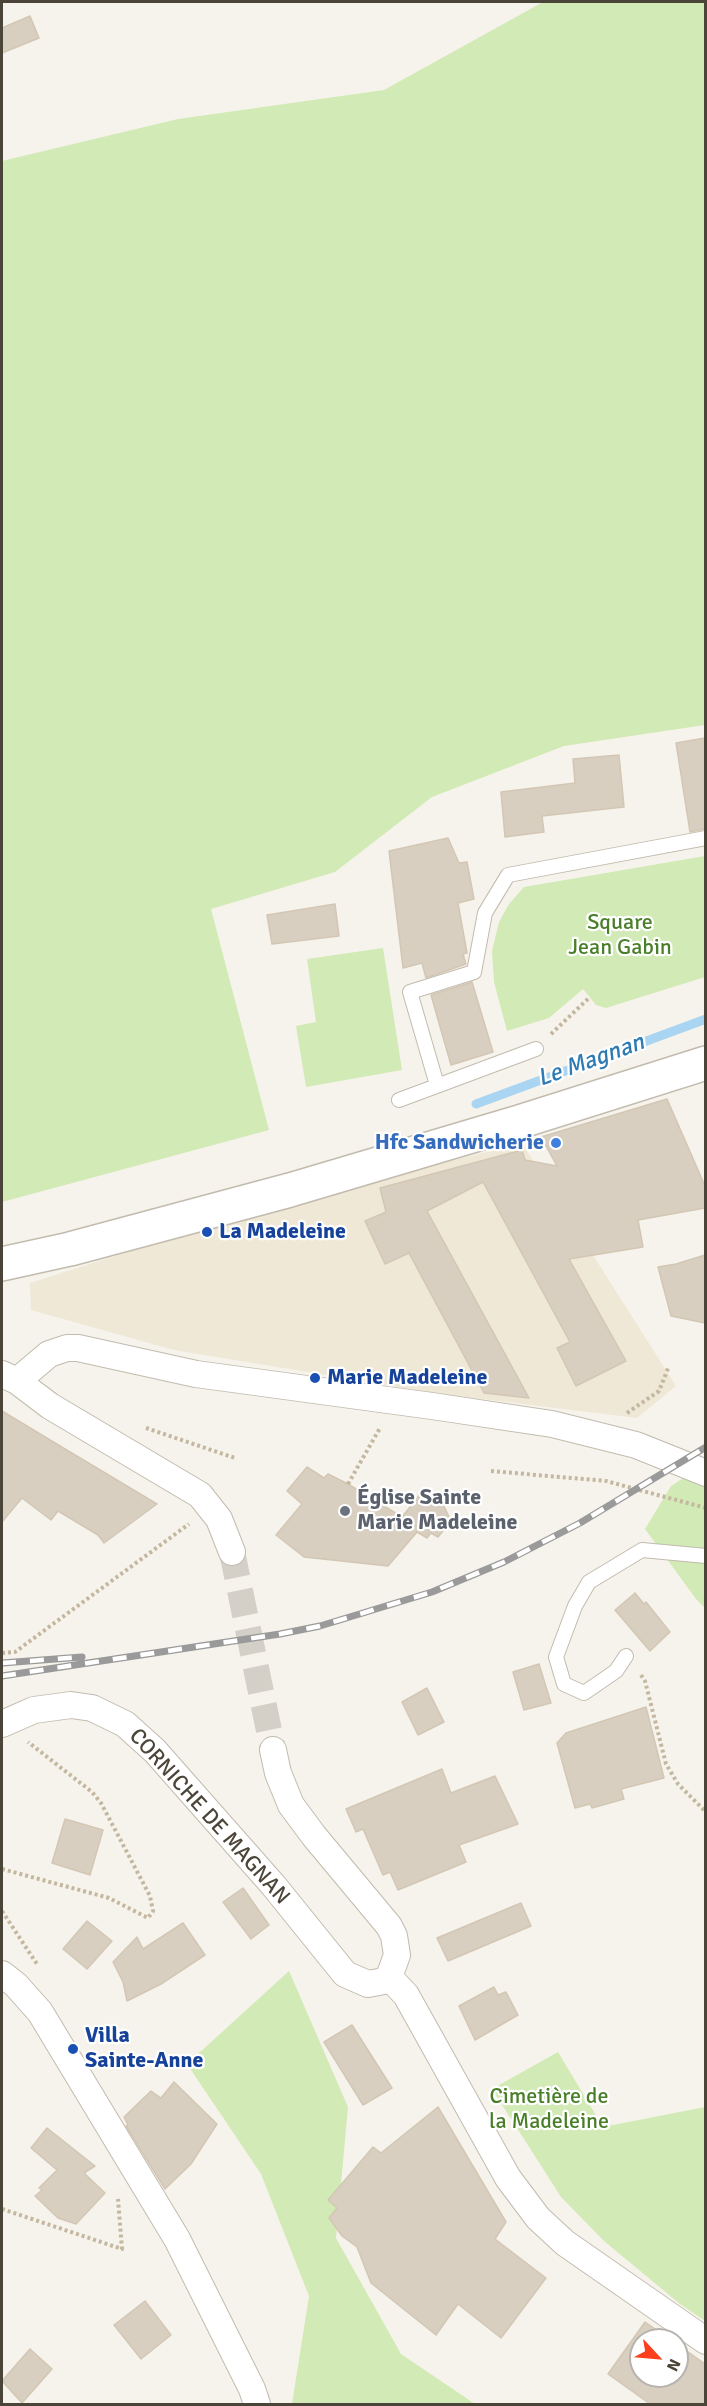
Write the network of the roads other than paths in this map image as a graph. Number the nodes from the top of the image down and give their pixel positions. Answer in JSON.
{"nodes":[{"id":1,"x":705,"y":838,"type":"edge"},
{"id":2,"x":536,"y":1049,"type":"road end"},
{"id":3,"x":705,"y":1063,"type":"edge"},
{"id":4,"x":437,"y":1085,"type":"junction"},
{"id":5,"x":399,"y":1100,"type":"dead end"},
{"id":6,"x":2,"y":1264,"type":"edge"},
{"id":7,"x":2,"y":1360,"type":"edge"},
{"id":8,"x":9,"y":1377,"type":"edge"},
{"id":9,"x":705,"y":1473,"type":"edge"},
{"id":10,"x":232,"y":1552,"type":"tunnel mouth"},
{"id":11,"x":705,"y":1556,"type":"edge"},
{"id":12,"x":626,"y":1656,"type":"road end"},
{"id":13,"x":2,"y":1724,"type":"edge"},
{"id":14,"x":273,"y":1750,"type":"tunnel mouth"},
{"id":15,"x":2,"y":1974,"type":"edge"},
{"id":16,"x":389,"y":1977,"type":"junction"},
{"id":17,"x":705,"y":2341,"type":"edge"},
{"id":18,"x":257,"y":2404,"type":"edge"}],
"edges":[{"from":1,"to":4,"type":"lane"},
{"from":2,"to":4,"type":"lane"},
{"from":3,"to":6,"type":"street"},
{"from":4,"to":5,"type":"lane"},
{"from":7,"to":8,"type":"street"},
{"from":8,"to":9,"type":"street"},
{"from":8,"to":10,"type":"street"},
{"from":11,"to":12,"type":"lane"},
{"from":13,"to":16,"type":"street","name":"CORNICHE DE MAGNAN"},
{"from":14,"to":16,"type":"street"},
{"from":15,"to":18,"type":"street"},
{"from":16,"to":17,"type":"street"}]}
